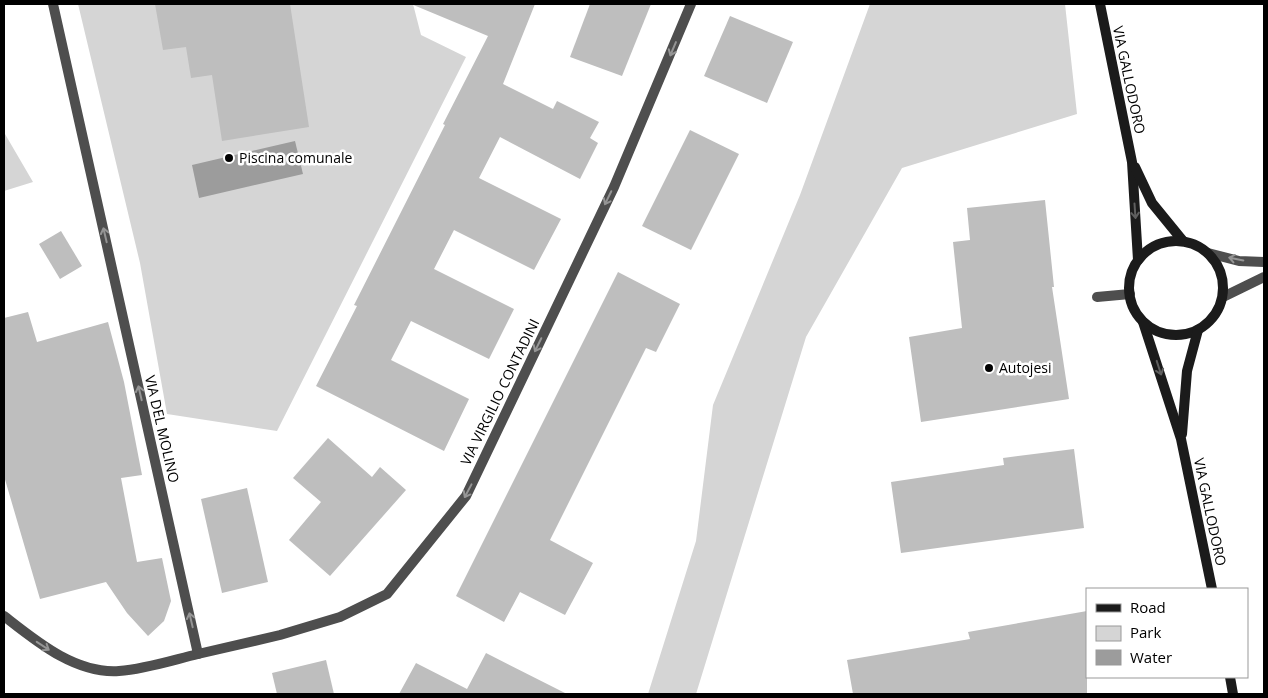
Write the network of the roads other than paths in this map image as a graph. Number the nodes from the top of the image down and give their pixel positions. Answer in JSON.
{"nodes":[{"id":1,"x":53,"y":4,"type":"edge"},
{"id":2,"x":691,"y":4,"type":"edge"},
{"id":3,"x":1100,"y":4,"type":"edge"},
{"id":4,"x":1132,"y":162,"type":"junction"},
{"id":5,"x":1183,"y":241,"type":"junction"},
{"id":6,"x":1208,"y":252,"type":"junction"},
{"id":7,"x":1138,"y":260,"type":"junction"},
{"id":8,"x":1264,"y":262,"type":"edge"},
{"id":9,"x":1264,"y":277,"type":"edge"},
{"id":10,"x":1130,"y":294,"type":"junction"},
{"id":11,"x":1098,"y":296,"type":"dead end"},
{"id":12,"x":1223,"y":297,"type":"junction"},
{"id":13,"x":1144,"y":322,"type":"junction"},
{"id":14,"x":1198,"y":330,"type":"junction"},
{"id":15,"x":1181,"y":439,"type":"junction"},
{"id":16,"x":1212,"y":588,"type":"edge"},
{"id":17,"x":4,"y":616,"type":"edge"},
{"id":18,"x":198,"y":654,"type":"junction"},
{"id":19,"x":1230,"y":678,"type":"edge"},
{"id":20,"x":1233,"y":694,"type":"edge"}],
"edges":[{"from":18,"to":1,"type":"street","name":"VIA DEL MOLINO","one_way":true},
{"from":2,"to":18,"type":"street","name":"VIA VIRGILIO CONTADINI","one_way":true},
{"from":3,"to":4,"type":"main road","name":"VIA GALLODORO"},
{"from":4,"to":5,"type":"main road","name":"VIA GALLODORO"},
{"from":4,"to":7,"type":"main road","name":"VIA GALLODORO","one_way":true},
{"from":5,"to":6,"type":"main road","name":"VIA GALLODORO"},
{"from":5,"to":7,"type":"main road"},
{"from":8,"to":6,"type":"street","one_way":true},
{"from":6,"to":12,"type":"main road"},
{"from":7,"to":10,"type":"main road","name":"VIA GALLODORO"},
{"from":9,"to":12,"type":"street"},
{"from":10,"to":11,"type":"street"},
{"from":10,"to":13,"type":"main road","name":"VIA GALLODORO"},
{"from":12,"to":14,"type":"main road"},
{"from":13,"to":14,"type":"main road"},
{"from":13,"to":15,"type":"main road","name":"VIA GALLODORO","one_way":true},
{"from":14,"to":15,"type":"main road","name":"VIA GALLODORO"},
{"from":15,"to":16,"type":"main road","name":"VIA GALLODORO"},
{"from":17,"to":18,"type":"street","one_way":true},
{"from":19,"to":20,"type":"main road"}]}
